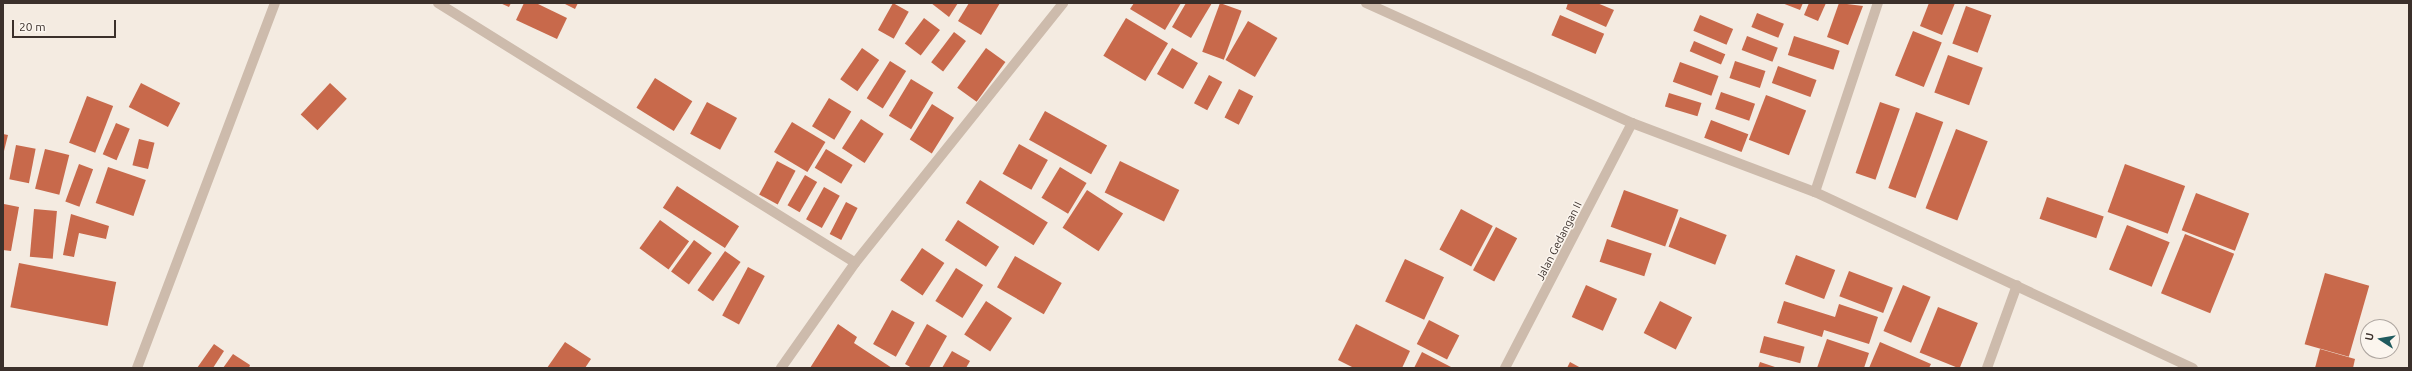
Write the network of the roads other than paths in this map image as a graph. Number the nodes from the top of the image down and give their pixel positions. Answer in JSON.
{"nodes":[{"id":1,"x":275,"y":3,"type":"edge"},
{"id":2,"x":438,"y":3,"type":"edge"},
{"id":3,"x":1063,"y":3,"type":"edge"},
{"id":4,"x":1366,"y":3,"type":"edge"},
{"id":5,"x":1878,"y":3,"type":"edge"},
{"id":6,"x":1632,"y":123,"type":"junction"},
{"id":7,"x":1815,"y":192,"type":"junction"},
{"id":8,"x":855,"y":264,"type":"junction"},
{"id":9,"x":2017,"y":285,"type":"junction"},
{"id":10,"x":137,"y":368,"type":"edge"},
{"id":11,"x":781,"y":368,"type":"edge"},
{"id":12,"x":1505,"y":368,"type":"edge"},
{"id":13,"x":1987,"y":368,"type":"edge"},
{"id":14,"x":2192,"y":368,"type":"edge"}],
"edges":[{"from":1,"to":10,"type":"street"},
{"from":2,"to":8,"type":"street"},
{"from":3,"to":8,"type":"street"},
{"from":4,"to":6,"type":"street"},
{"from":5,"to":7,"type":"street"},
{"from":6,"to":7,"type":"street"},
{"from":6,"to":12,"type":"street","name":"Jalan Gedangan II"},
{"from":7,"to":9,"type":"street"},
{"from":8,"to":11,"type":"street"},
{"from":9,"to":13,"type":"street"},
{"from":9,"to":14,"type":"street"}]}
